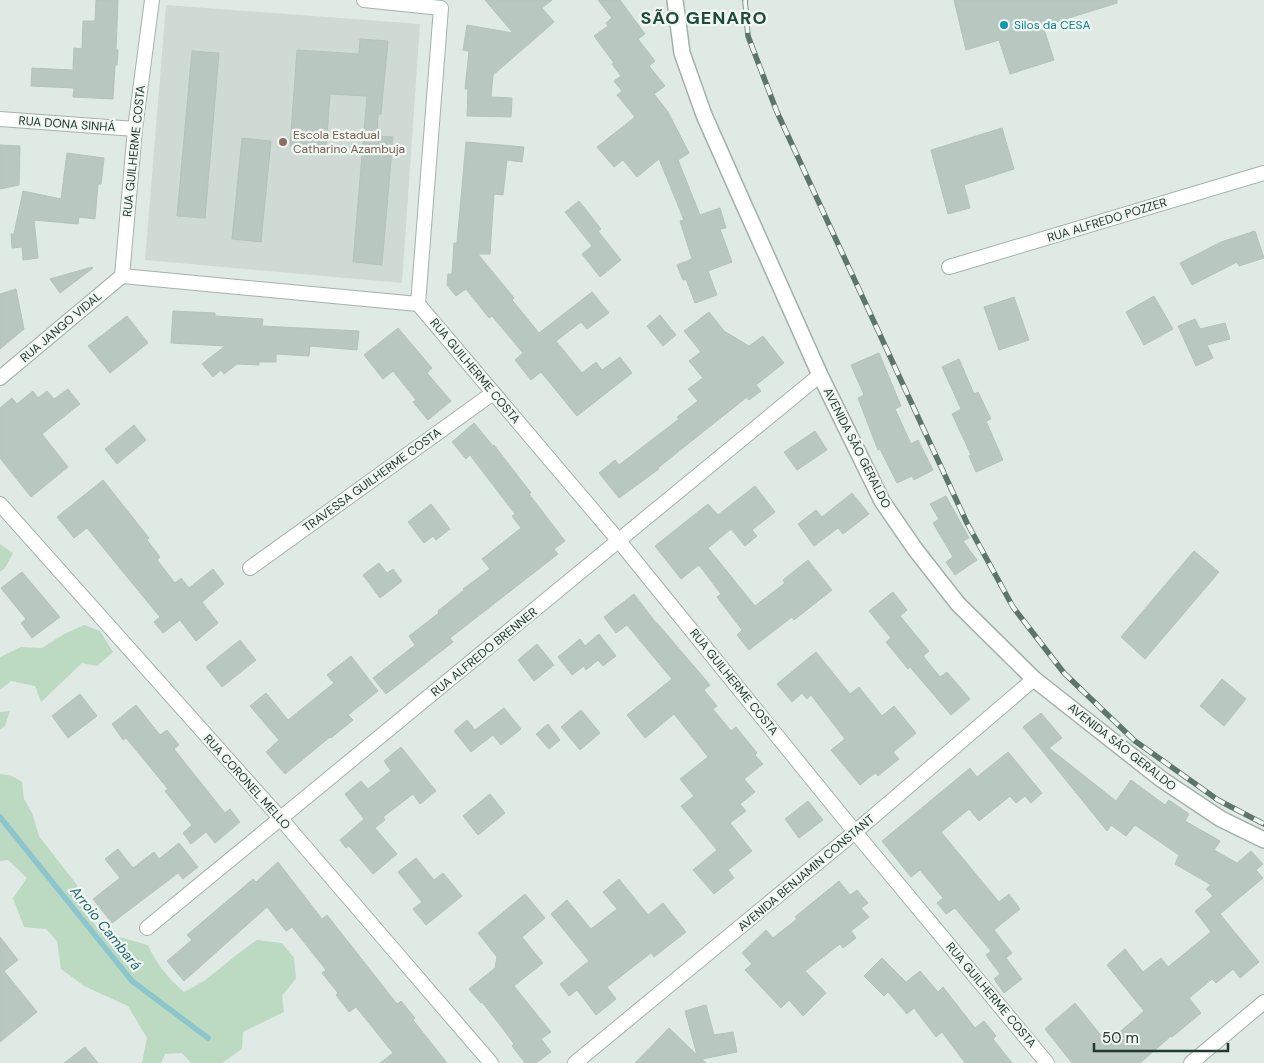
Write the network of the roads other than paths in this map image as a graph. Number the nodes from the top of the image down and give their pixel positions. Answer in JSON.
{"nodes":[{"id":1,"x":152,"y":0,"type":"edge"},
{"id":2,"x":364,"y":0,"type":"edge"},
{"id":3,"x":675,"y":0,"type":"edge"},
{"id":4,"x":446,"y":4,"type":"edge"},
{"id":5,"x":0,"y":119,"type":"edge"},
{"id":6,"x":135,"y":129,"type":"junction"},
{"id":7,"x":1264,"y":173,"type":"edge"},
{"id":8,"x":950,"y":267,"type":"dead end"},
{"id":9,"x":122,"y":276,"type":"junction"},
{"id":10,"x":418,"y":304,"type":"junction"},
{"id":11,"x":820,"y":376,"type":"junction"},
{"id":12,"x":0,"y":378,"type":"edge"},
{"id":13,"x":493,"y":393,"type":"junction"},
{"id":14,"x":0,"y":504,"type":"edge"},
{"id":15,"x":619,"y":540,"type":"junction"},
{"id":16,"x":250,"y":568,"type":"dead end"},
{"id":17,"x":1034,"y":679,"type":"junction"},
{"id":18,"x":281,"y":819,"type":"junction"},
{"id":19,"x":855,"y":832,"type":"junction"},
{"id":20,"x":1264,"y":840,"type":"edge"},
{"id":21,"x":148,"y":928,"type":"dead end"},
{"id":22,"x":1262,"y":1009,"type":"edge"},
{"id":23,"x":491,"y":1063,"type":"edge"},
{"id":24,"x":575,"y":1063,"type":"edge"},
{"id":25,"x":1047,"y":1063,"type":"edge"},
{"id":26,"x":1191,"y":1063,"type":"edge"}],
"edges":[{"from":1,"to":6,"type":"street","name":"RUA GUILHERME COSTA"},
{"from":2,"to":4,"type":"street"},
{"from":3,"to":11,"type":"street","name":"AVENIDA SÃO GERALDO"},
{"from":4,"to":10,"type":"street"},
{"from":5,"to":6,"type":"street","name":"RUA DONA SINHÁ"},
{"from":6,"to":9,"type":"street","name":"RUA GUILHERME COSTA"},
{"from":7,"to":8,"type":"street","name":"RUA ALFREDO POZZER"},
{"from":9,"to":10,"type":"street"},
{"from":9,"to":12,"type":"street","name":"RUA JANGO VIDAL"},
{"from":10,"to":13,"type":"street","name":"RUA GUILHERME COSTA"},
{"from":11,"to":15,"type":"street","name":"RUA ALFREDO BRENNER"},
{"from":11,"to":17,"type":"street","name":"AVENIDA SÃO GERALDO"},
{"from":13,"to":15,"type":"street","name":"RUA GUILHERME COSTA"},
{"from":13,"to":16,"type":"street","name":"TRAVESSA GUILHERME COSTA"},
{"from":14,"to":18,"type":"street","name":"RUA CORONEL MELLO"},
{"from":15,"to":18,"type":"street","name":"RUA ALFREDO BRENNER"},
{"from":15,"to":19,"type":"street","name":"RUA GUILHERME COSTA"},
{"from":17,"to":19,"type":"street","name":"AVENIDA BENJAMIN CONSTANT"},
{"from":17,"to":20,"type":"street","name":"AVENIDA SÃO GERALDO"},
{"from":18,"to":21,"type":"street","name":"RUA ALFREDO BRENNER"},
{"from":18,"to":23,"type":"street","name":"RUA CORONEL MELLO"},
{"from":19,"to":24,"type":"street","name":"AVENIDA BENJAMIN CONSTANT"},
{"from":19,"to":25,"type":"street","name":"RUA GUILHERME COSTA"},
{"from":22,"to":26,"type":"street"}]}
